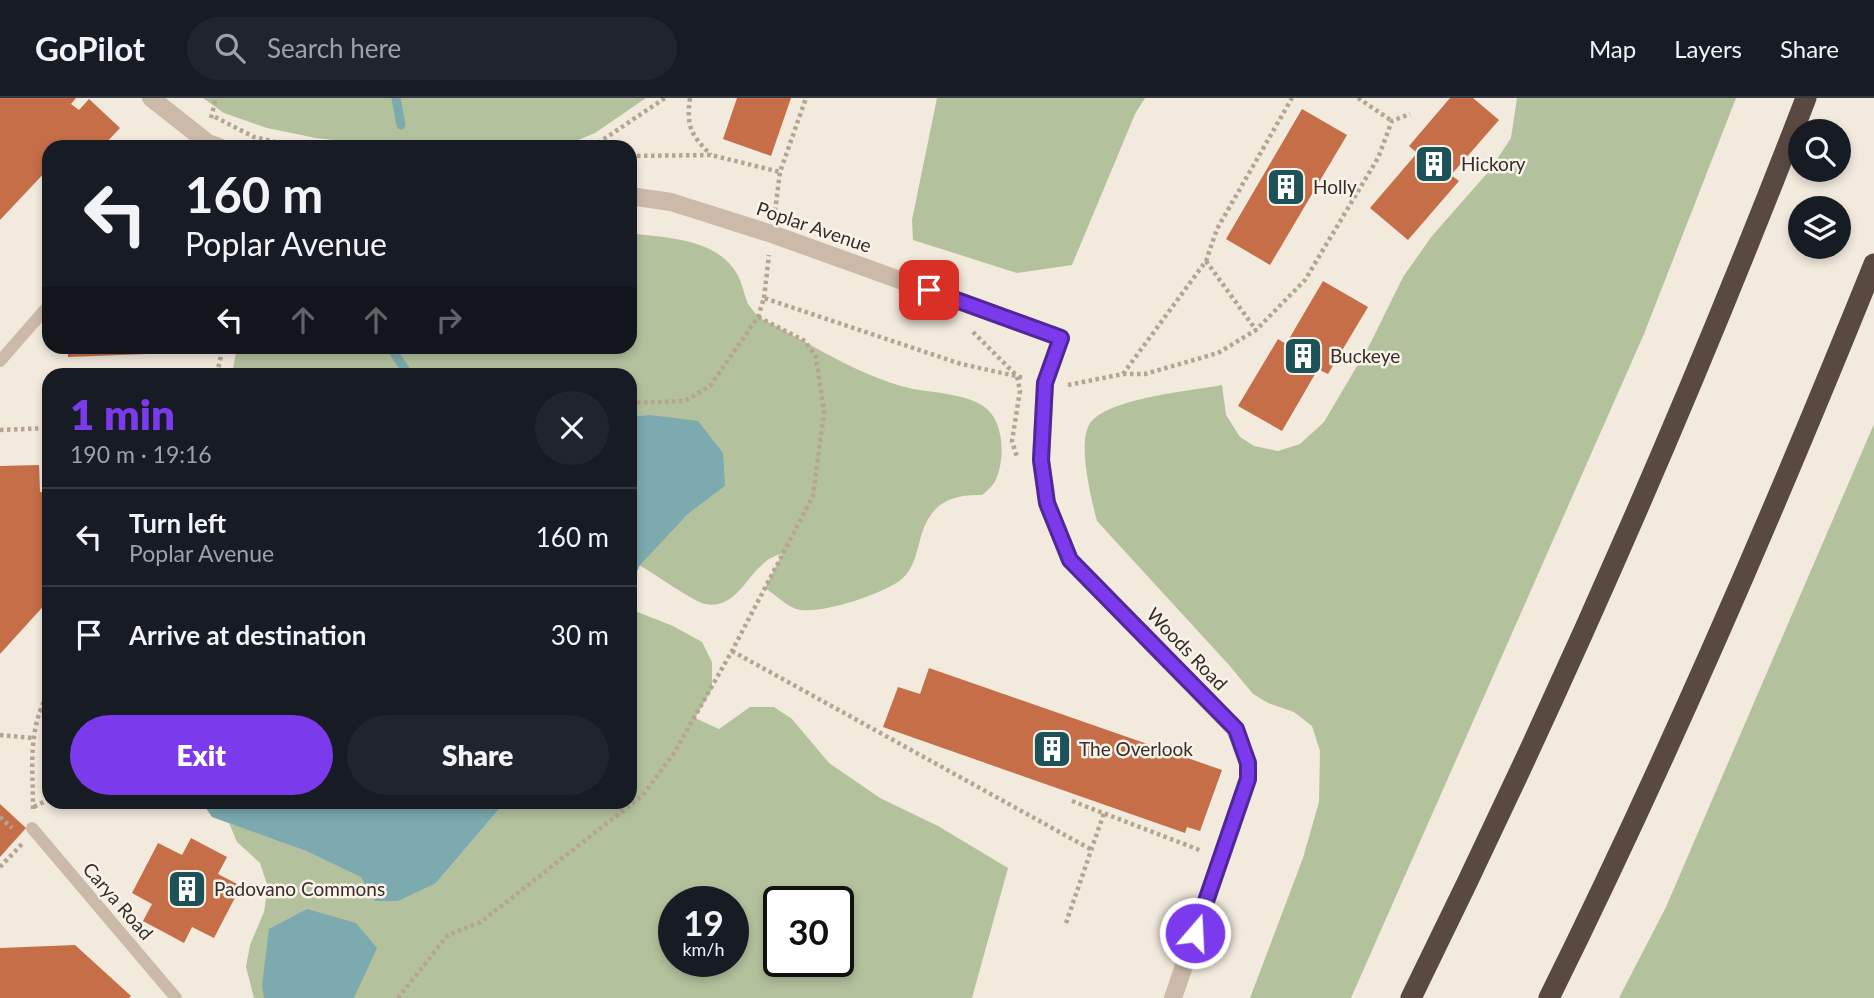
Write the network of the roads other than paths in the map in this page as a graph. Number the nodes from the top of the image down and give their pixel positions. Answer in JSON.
{"nodes":[{"id":1,"x":151,"y":98,"type":"edge"},
{"id":2,"x":1806,"y":98,"type":"edge"},
{"id":3,"x":203,"y":140,"type":"edge"},
{"id":4,"x":637,"y":197,"type":"edge"},
{"id":5,"x":1874,"y":264,"type":"edge"},
{"id":6,"x":42,"y":313,"type":"edge"},
{"id":7,"x":1061,"y":338,"type":"joint"},
{"id":8,"x":0,"y":361,"type":"edge"},
{"id":9,"x":32,"y":828,"type":"dead end"},
{"id":10,"x":176,"y":998,"type":"edge"},
{"id":11,"x":1172,"y":998,"type":"edge"},
{"id":12,"x":1411,"y":998,"type":"edge"},
{"id":13,"x":1549,"y":998,"type":"edge"}],
"edges":[{"from":1,"to":3,"type":"street"},
{"from":2,"to":12,"type":"highway"},
{"from":4,"to":7,"type":"street","name":"Poplar Avenue"},
{"from":5,"to":13,"type":"highway"},
{"from":6,"to":8,"type":"lane"},
{"from":7,"to":11,"type":"street","name":"Woods Road"},
{"from":9,"to":10,"type":"lane","name":"Carya Road"}]}
